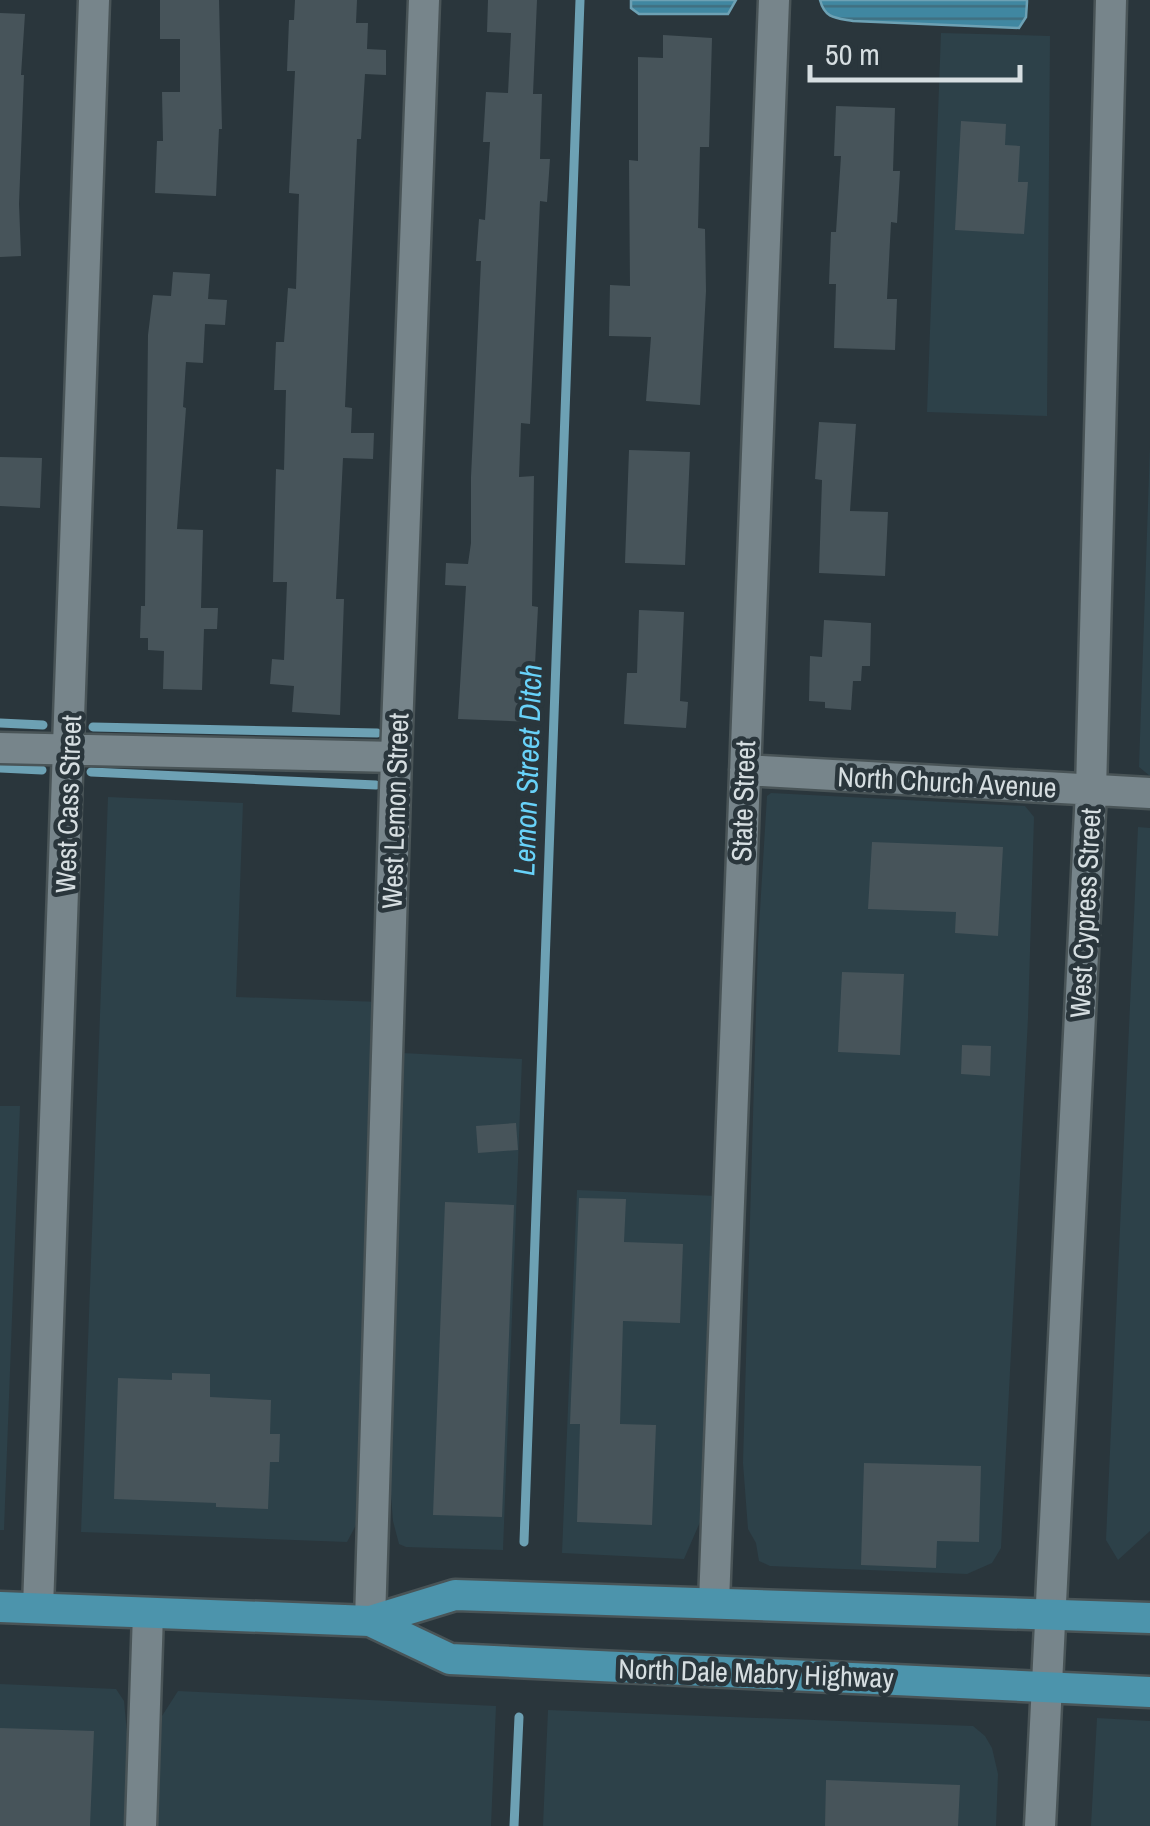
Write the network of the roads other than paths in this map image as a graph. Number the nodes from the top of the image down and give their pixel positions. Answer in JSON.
{"nodes":[{"id":1,"x":94,"y":0,"type":"edge"},
{"id":2,"x":424,"y":0,"type":"edge"},
{"id":3,"x":774,"y":0,"type":"edge"},
{"id":4,"x":1111,"y":0,"type":"edge"},
{"id":5,"x":0,"y":748,"type":"edge"},
{"id":6,"x":70,"y":751,"type":"junction"},
{"id":7,"x":396,"y":757,"type":"junction"},
{"id":8,"x":744,"y":770,"type":"junction"},
{"id":9,"x":1091,"y":791,"type":"junction"},
{"id":10,"x":1150,"y":793,"type":"edge"},
{"id":11,"x":714,"y":1603,"type":"junction"},
{"id":12,"x":0,"y":1607,"type":"edge"},
{"id":13,"x":38,"y":1608,"type":"junction"},
{"id":14,"x":148,"y":1612,"type":"junction"},
{"id":15,"x":1052,"y":1614,"type":"junction"},
{"id":16,"x":1150,"y":1618,"type":"edge"},
{"id":17,"x":370,"y":1621,"type":"junction"},
{"id":18,"x":1049,"y":1686,"type":"junction"},
{"id":19,"x":1150,"y":1692,"type":"edge"},
{"id":20,"x":140,"y":1826,"type":"edge"},
{"id":21,"x":1040,"y":1826,"type":"edge"}],
"edges":[{"from":1,"to":6,"type":"street","name":"West Cass Street"},
{"from":2,"to":7,"type":"street","name":"West Lemon Street"},
{"from":3,"to":8,"type":"street","name":"State Street"},
{"from":4,"to":9,"type":"street","name":"West Cypress Street"},
{"from":5,"to":6,"type":"street"},
{"from":6,"to":7,"type":"street"},
{"from":6,"to":13,"type":"street","name":"West Cass Street"},
{"from":7,"to":17,"type":"street","name":"West Lemon Street"},
{"from":8,"to":9,"type":"street","name":"North Church Avenue"},
{"from":8,"to":11,"type":"street","name":"State Street"},
{"from":9,"to":10,"type":"street","name":"North Church Avenue"},
{"from":9,"to":15,"type":"street","name":"West Cypress Street"},
{"from":11,"to":15,"type":"main road","name":"North Dale Mabry Highway"},
{"from":11,"to":17,"type":"main road","name":"North Dale Mabry Highway"},
{"from":12,"to":13,"type":"main road","name":"North Dale Mabry Highway"},
{"from":13,"to":14,"type":"main road","name":"North Dale Mabry Highway"},
{"from":14,"to":17,"type":"main road","name":"North Dale Mabry Highway"},
{"from":14,"to":20,"type":"street"},
{"from":15,"to":16,"type":"main road","name":"North Dale Mabry Highway"},
{"from":15,"to":18,"type":"street","name":"West Cypress Street"},
{"from":17,"to":18,"type":"main road","name":"North Dale Mabry Highway"},
{"from":18,"to":19,"type":"main road","name":"North Dale Mabry Highway"},
{"from":18,"to":21,"type":"street","name":"West Cypress Street"}]}
